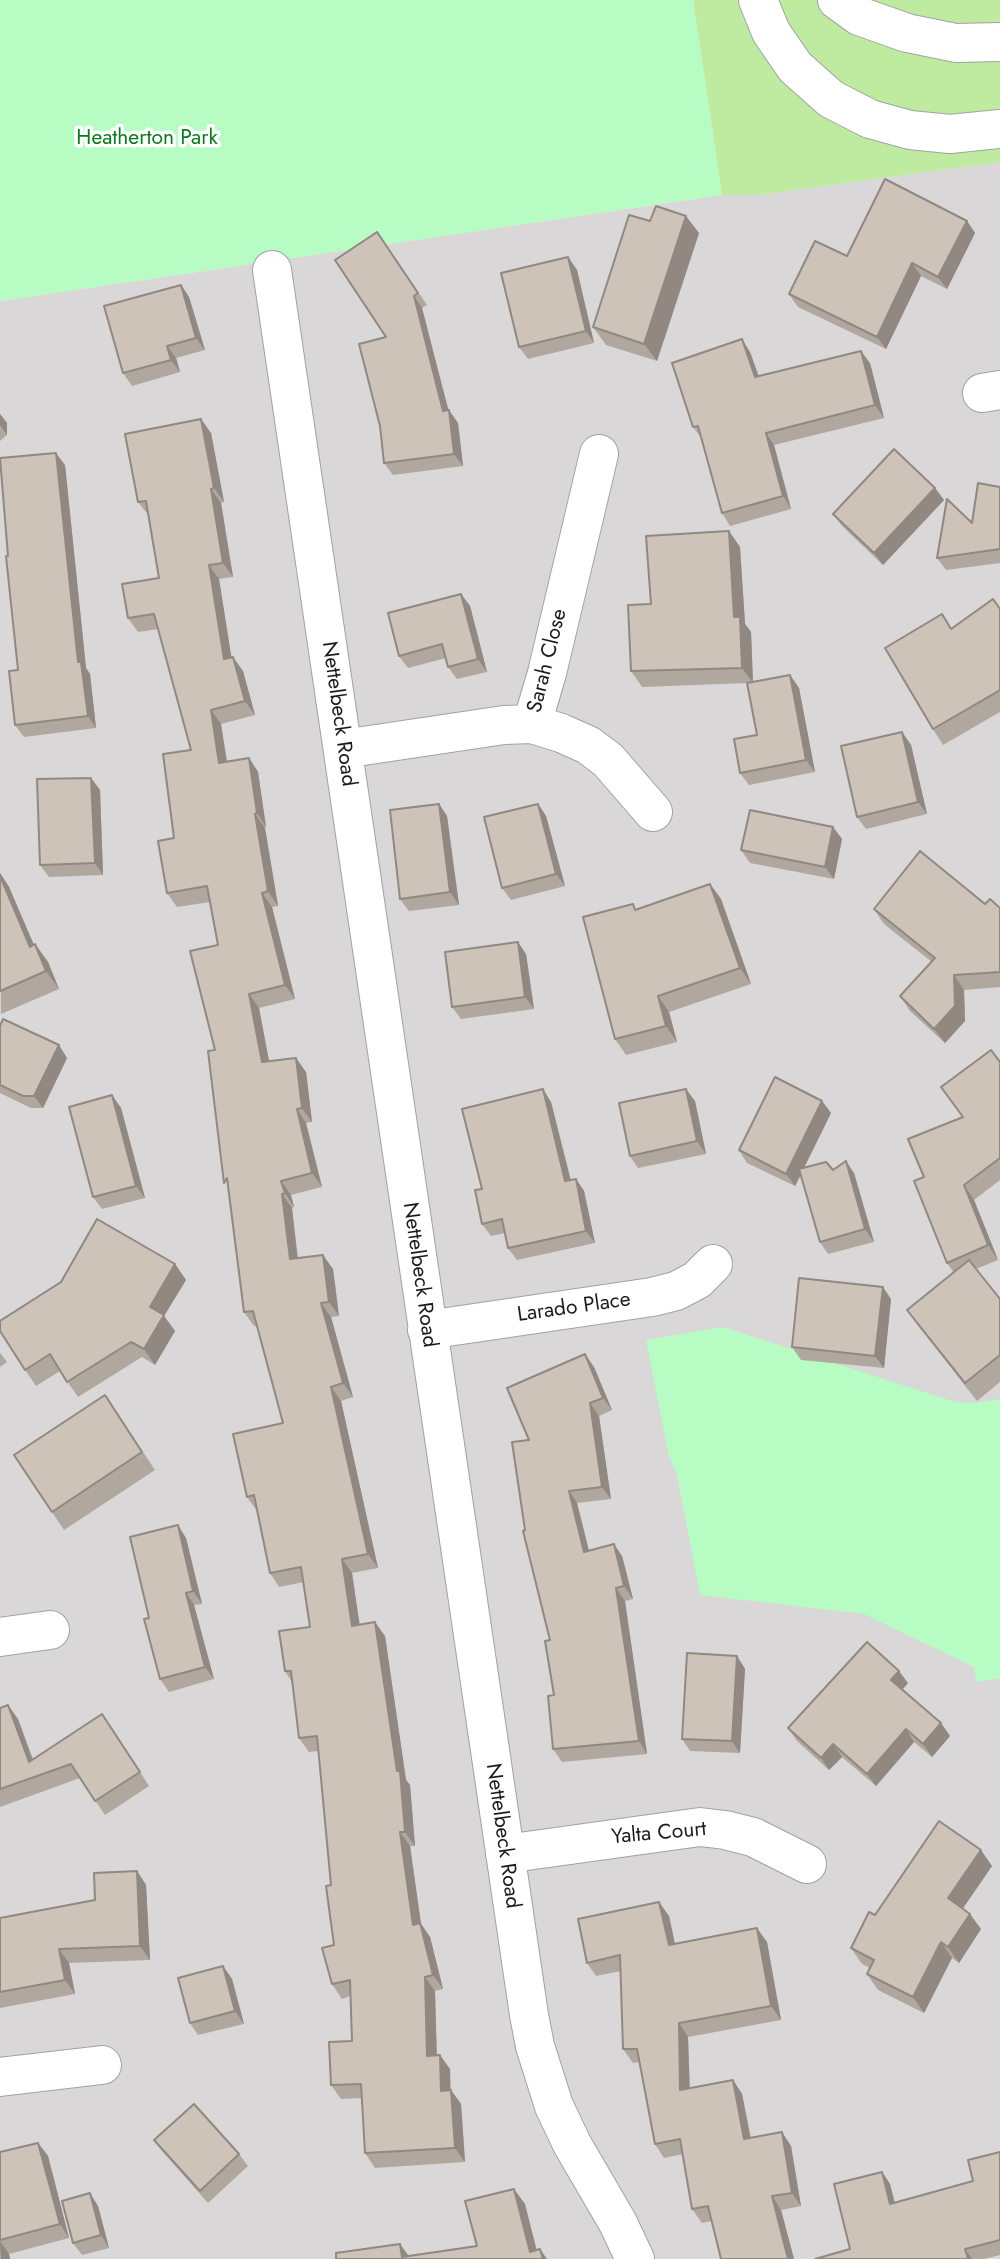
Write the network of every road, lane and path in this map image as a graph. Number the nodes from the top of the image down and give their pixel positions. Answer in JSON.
{"nodes":[{"id":1,"x":758,"y":0,"type":"edge"},
{"id":2,"x":837,"y":0,"type":"edge"},
{"id":3,"x":1000,"y":42,"type":"edge"},
{"id":4,"x":1000,"y":129,"type":"edge"},
{"id":5,"x":272,"y":270,"type":"dead end"},
{"id":6,"x":599,"y":454,"type":"dead end"},
{"id":7,"x":532,"y":724,"type":"junction"},
{"id":8,"x":343,"y":749,"type":"junction"},
{"id":9,"x":653,"y":811,"type":"dead end"},
{"id":10,"x":713,"y":1264,"type":"dead end"},
{"id":11,"x":427,"y":1330,"type":"junction"},
{"id":12,"x":50,"y":1630,"type":"dead end"},
{"id":13,"x":0,"y":1637,"type":"edge"},
{"id":14,"x":505,"y":1854,"type":"junction"},
{"id":15,"x":807,"y":1864,"type":"dead end"},
{"id":16,"x":102,"y":2065,"type":"dead end"},
{"id":17,"x":0,"y":2077,"type":"edge"},
{"id":18,"x":635,"y":2259,"type":"edge"}],
"edges":[{"from":1,"to":4,"type":"street"},
{"from":2,"to":3,"type":"street"},
{"from":5,"to":8,"type":"street","name":"Nettelbeck Road"},
{"from":6,"to":7,"type":"street","name":"Sarah Close"},
{"from":7,"to":8,"type":"street","name":"Sarah Close"},
{"from":7,"to":9,"type":"street"},
{"from":8,"to":11,"type":"street","name":"Nettelbeck Road"},
{"from":10,"to":11,"type":"street","name":"Larado Place"},
{"from":11,"to":14,"type":"street","name":"Nettelbeck Road"},
{"from":12,"to":13,"type":"street"},
{"from":14,"to":15,"type":"street","name":"Yalta Court"},
{"from":14,"to":18,"type":"street","name":"Nettelbeck Road"},
{"from":16,"to":17,"type":"street"}]}
